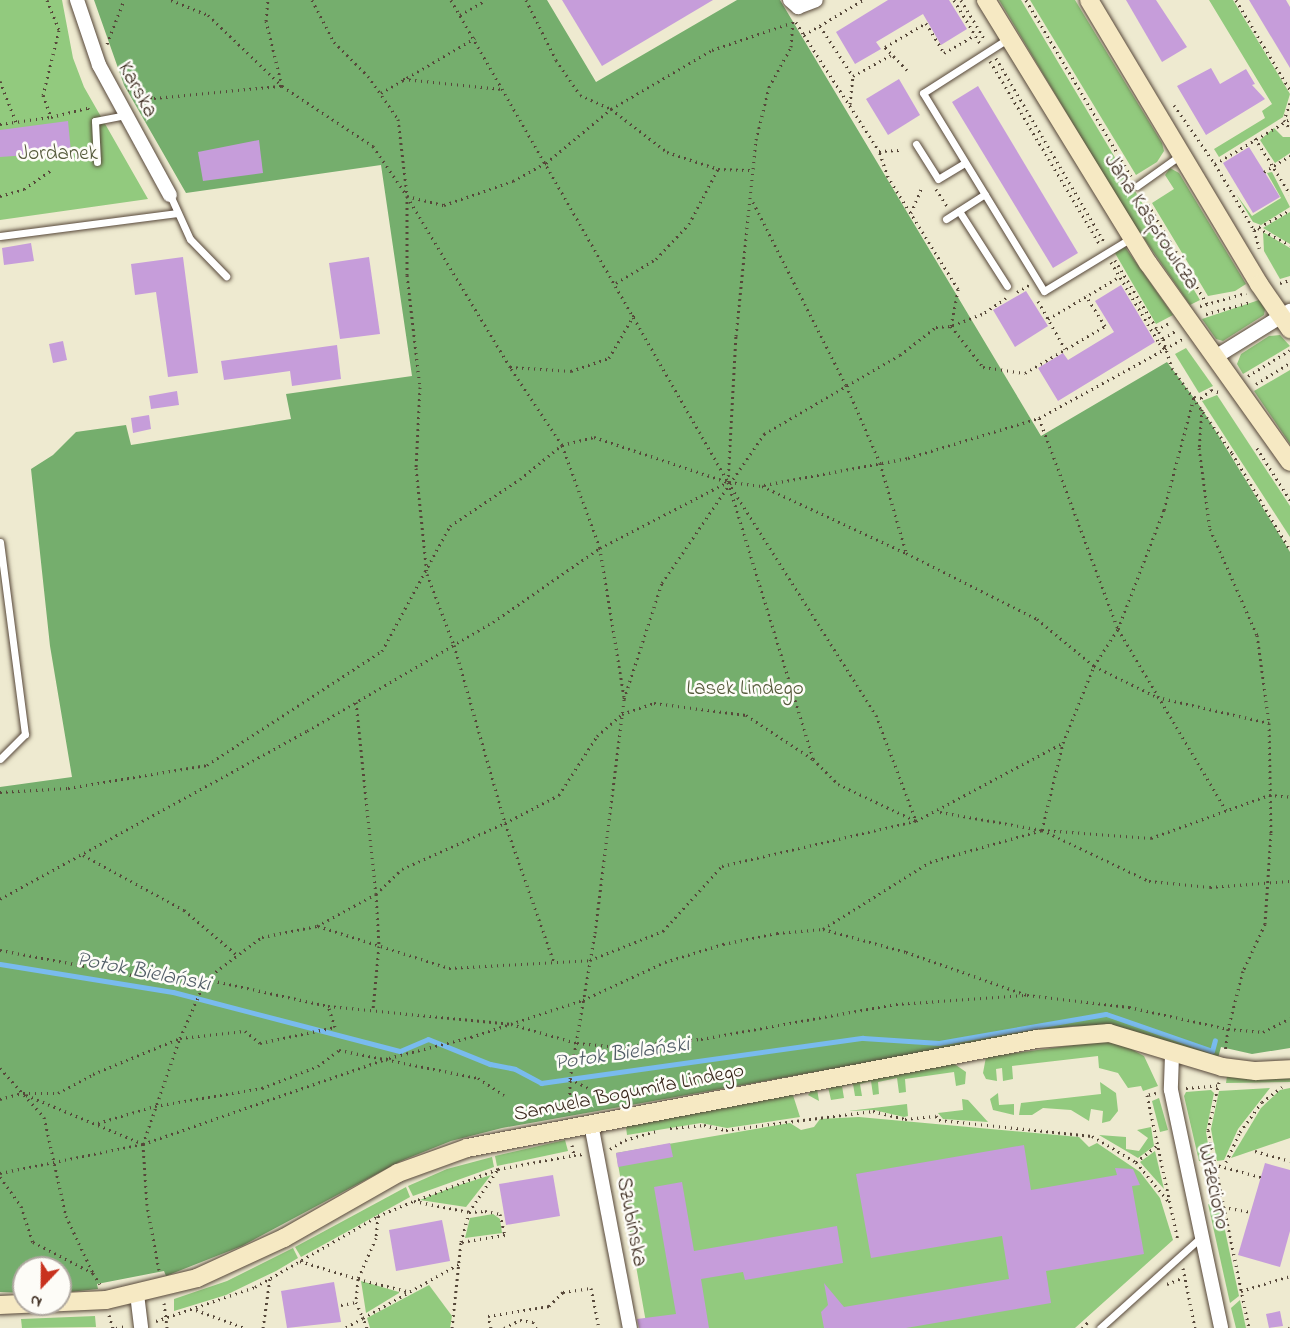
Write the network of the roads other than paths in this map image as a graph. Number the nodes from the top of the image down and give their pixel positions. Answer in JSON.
{"nodes":[{"id":1,"x":77,"y":0,"type":"edge"},
{"id":2,"x":790,"y":0,"type":"edge"},
{"id":3,"x":816,"y":0,"type":"edge"},
{"id":4,"x":986,"y":0,"type":"edge"},
{"id":5,"x":1089,"y":0,"type":"edge"},
{"id":6,"x":1009,"y":38,"type":"junction"},
{"id":7,"x":127,"y":114,"type":"junction"},
{"id":8,"x":916,"y":144,"type":"dead end"},
{"id":9,"x":1181,"y":154,"type":"junction"},
{"id":10,"x":97,"y":162,"type":"dead end"},
{"id":11,"x":965,"y":163,"type":"junction"},
{"id":12,"x":1137,"y":186,"type":"road end"},
{"id":13,"x":170,"y":195,"type":"joint"},
{"id":14,"x":985,"y":195,"type":"junction"},
{"id":15,"x":178,"y":213,"type":"junction"},
{"id":16,"x":0,"y":236,"type":"edge"},
{"id":17,"x":1132,"y":237,"type":"junction"},
{"id":18,"x":226,"y":276,"type":"dead end"},
{"id":19,"x":1007,"y":286,"type":"dead end"},
{"id":20,"x":1287,"y":319,"type":"edge"},
{"id":21,"x":1217,"y":356,"type":"junction"},
{"id":22,"x":1290,"y":462,"type":"edge"},
{"id":23,"x":0,"y":542,"type":"edge"},
{"id":24,"x":0,"y":759,"type":"edge"},
{"id":25,"x":1172,"y":1055,"type":"junction"},
{"id":26,"x":1286,"y":1077,"type":"edge"},
{"id":27,"x":591,"y":1124,"type":"junction"},
{"id":28,"x":1202,"y":1236,"type":"junction"},
{"id":29,"x":137,"y":1294,"type":"junction"},
{"id":30,"x":0,"y":1305,"type":"edge"},
{"id":31,"x":140,"y":1326,"type":"edge"},
{"id":32,"x":630,"y":1328,"type":"edge"},
{"id":33,"x":1100,"y":1328,"type":"edge"},
{"id":34,"x":1221,"y":1328,"type":"edge"}],
"edges":[{"from":1,"to":7,"type":"street","name":"Karska"},
{"from":2,"to":3,"type":"street"},
{"from":4,"to":6,"type":"street","name":"Jana Kasprowicza"},
{"from":5,"to":9,"type":"street"},
{"from":6,"to":11,"type":"lane"},
{"from":6,"to":17,"type":"street","name":"Jana Kasprowicza"},
{"from":7,"to":10,"type":"lane"},
{"from":7,"to":13,"type":"street","name":"Karska"},
{"from":8,"to":11,"type":"lane"},
{"from":9,"to":12,"type":"lane"},
{"from":9,"to":20,"type":"street"},
{"from":11,"to":14,"type":"lane"},
{"from":13,"to":15,"type":"lane"},
{"from":14,"to":17,"type":"lane"},
{"from":14,"to":19,"type":"lane"},
{"from":15,"to":16,"type":"lane"},
{"from":15,"to":18,"type":"lane"},
{"from":17,"to":21,"type":"street","name":"Jana Kasprowicza"},
{"from":20,"to":21,"type":"street"},
{"from":21,"to":22,"type":"street","name":"Jana Kasprowicza"},
{"from":23,"to":24,"type":"lane"},
{"from":25,"to":26,"type":"street","name":"Samuela Bogumiła Lindego"},
{"from":25,"to":27,"type":"street","name":"Samuela Bogumiła Lindego"},
{"from":25,"to":28,"type":"street","name":"Wrzeciono"},
{"from":27,"to":29,"type":"street","name":"Samuela Bogumiła Lindego"},
{"from":27,"to":32,"type":"street","name":"Szubińska"},
{"from":28,"to":33,"type":"lane"},
{"from":28,"to":34,"type":"street","name":"Wrzeciono"},
{"from":29,"to":30,"type":"street","name":"Samuela Bogumiła Lindego"},
{"from":29,"to":31,"type":"street"}]}
